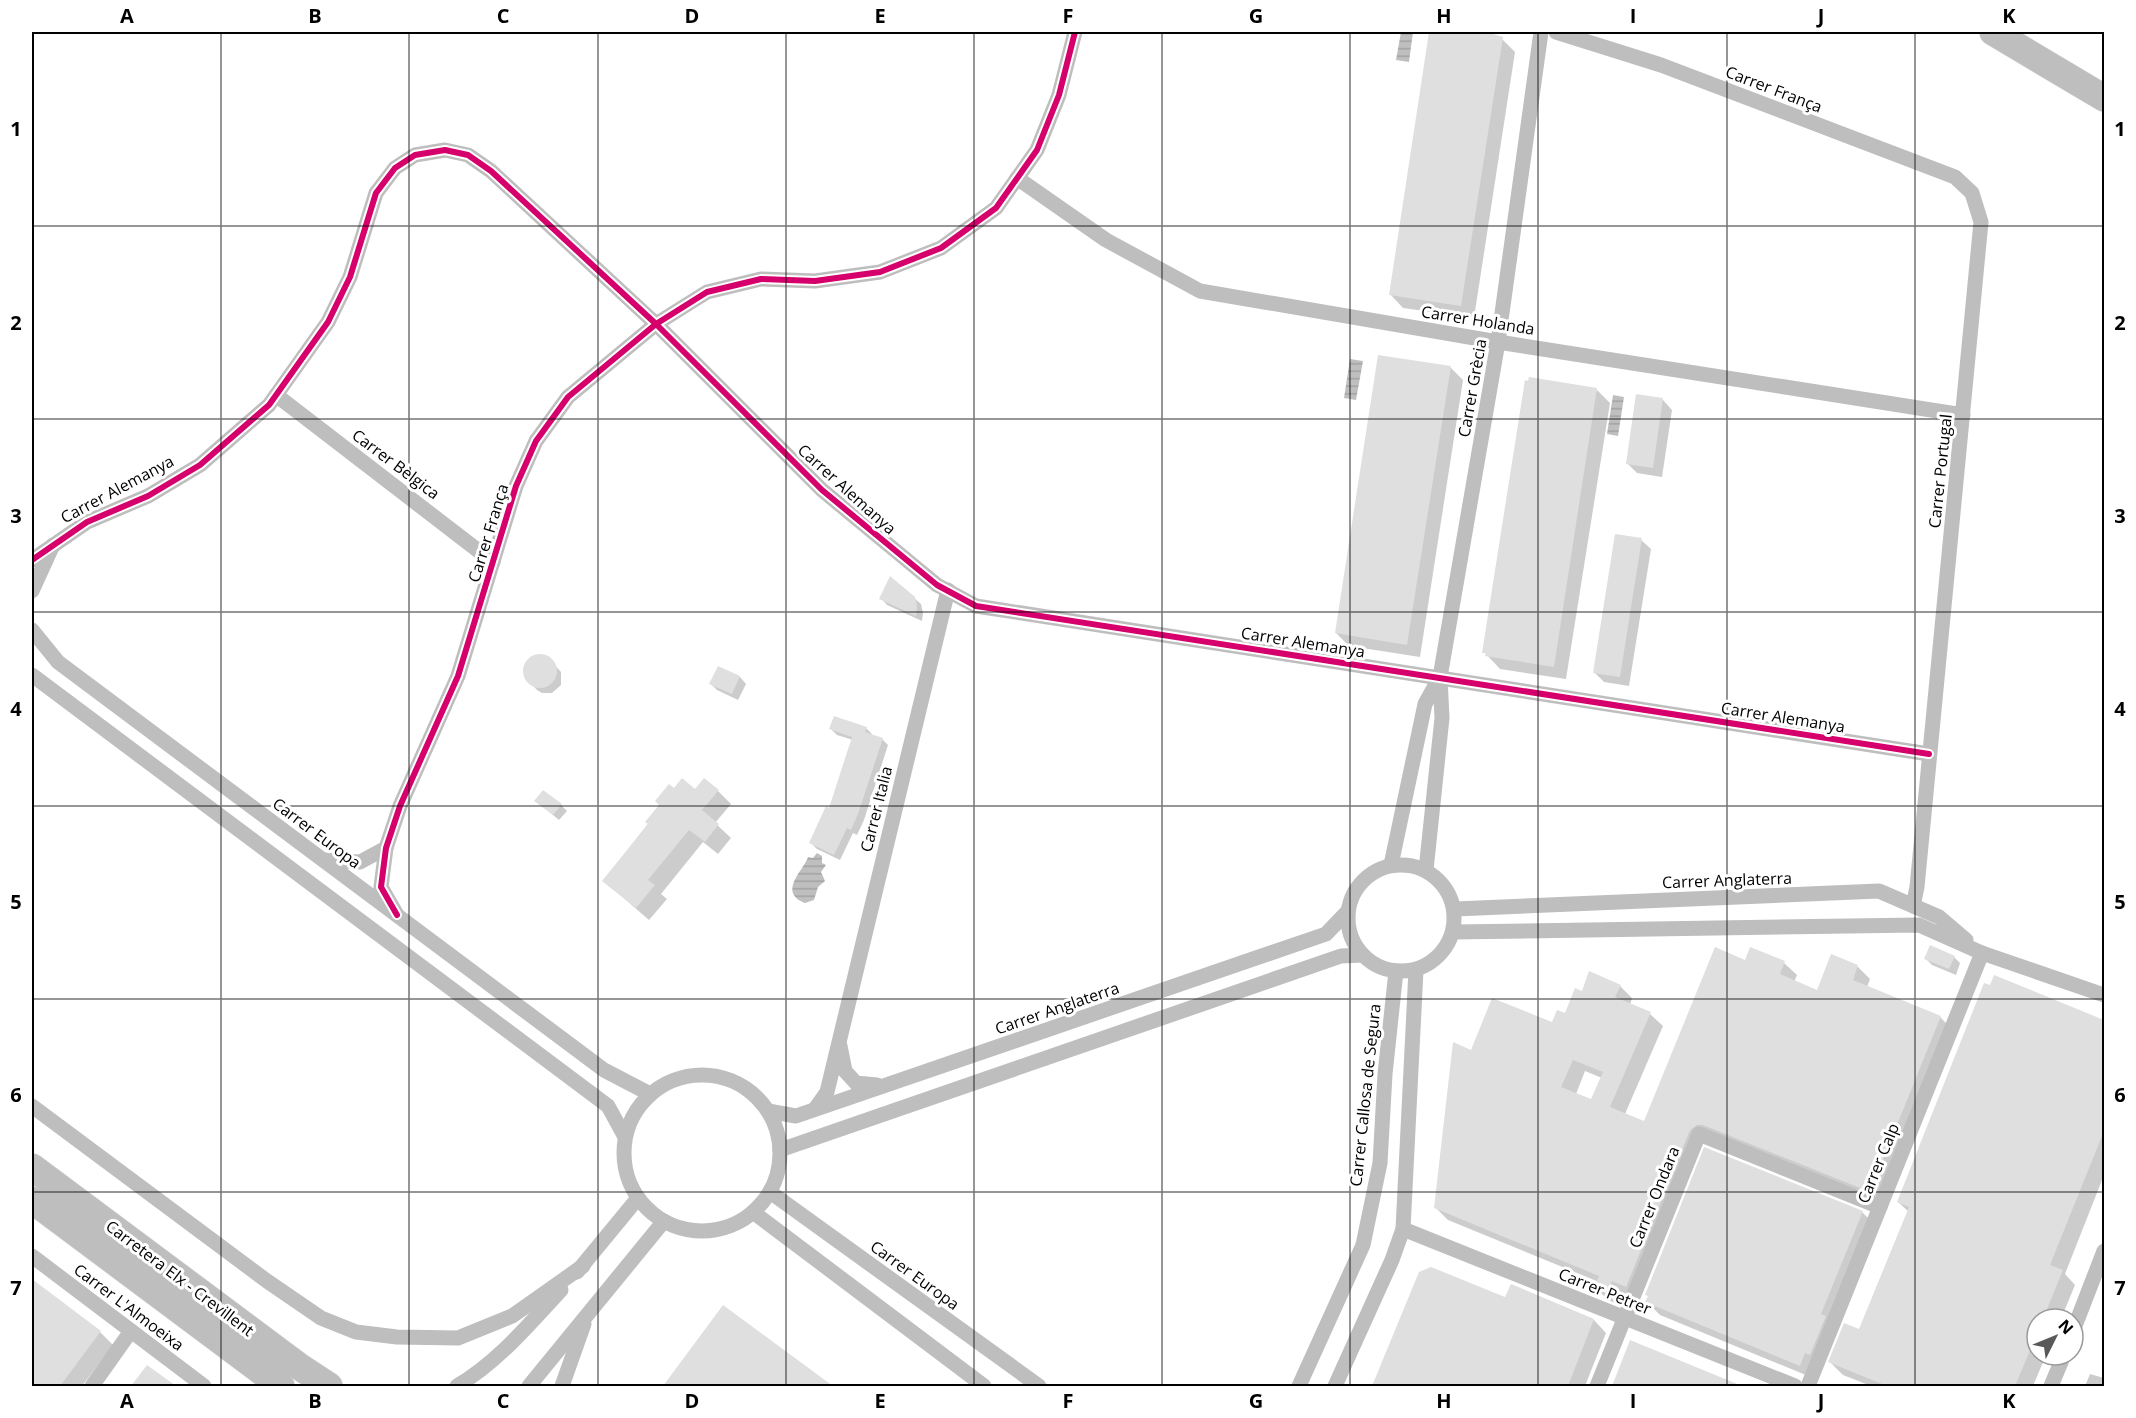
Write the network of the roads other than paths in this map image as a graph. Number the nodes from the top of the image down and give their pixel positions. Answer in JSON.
{"nodes":[{"id":1,"x":1075,"y":32,"type":"edge"},
{"id":2,"x":1540,"y":32,"type":"edge"},
{"id":3,"x":1556,"y":32,"type":"edge"},
{"id":4,"x":1993,"y":32,"type":"edge"},
{"id":5,"x":2104,"y":98,"type":"edge"},
{"id":6,"x":1017,"y":178,"type":"junction"},
{"id":7,"x":1972,"y":193,"type":"joint"},
{"id":8,"x":656,"y":324,"type":"junction"},
{"id":9,"x":1498,"y":342,"type":"junction"},
{"id":10,"x":276,"y":395,"type":"junction"},
{"id":11,"x":1963,"y":415,"type":"junction"},
{"id":12,"x":53,"y":545,"type":"junction"},
{"id":13,"x":32,"y":560,"type":"edge"},
{"id":14,"x":493,"y":562,"type":"junction"},
{"id":15,"x":948,"y":590,"type":"junction"},
{"id":16,"x":32,"y":591,"type":"edge"},
{"id":17,"x":32,"y":630,"type":"edge"},
{"id":18,"x":32,"y":675,"type":"edge"},
{"id":19,"x":1440,"y":677,"type":"junction"},
{"id":20,"x":1929,"y":754,"type":"junction"},
{"id":21,"x":386,"y":848,"type":"junction"},
{"id":22,"x":324,"y":861,"type":"junction"},
{"id":23,"x":1391,"y":865,"type":"junction"},
{"id":24,"x":1426,"y":870,"type":"junction"},
{"id":25,"x":1913,"y":906,"type":"junction"},
{"id":26,"x":1455,"y":909,"type":"junction"},
{"id":27,"x":1348,"y":911,"type":"junction"},
{"id":28,"x":397,"y":915,"type":"junction"},
{"id":29,"x":1453,"y":932,"type":"junction"},
{"id":30,"x":1982,"y":953,"type":"junction"},
{"id":31,"x":1363,"y":955,"type":"junction"},
{"id":32,"x":1416,"y":970,"type":"junction"},
{"id":33,"x":1396,"y":971,"type":"junction"},
{"id":34,"x":2104,"y":995,"type":"edge"},
{"id":35,"x":839,"y":1037,"type":"junction"},
{"id":36,"x":885,"y":1085,"type":"junction"},
{"id":37,"x":650,"y":1094,"type":"junction"},
{"id":38,"x":32,"y":1106,"type":"edge"},
{"id":39,"x":814,"y":1109,"type":"junction"},
{"id":40,"x":768,"y":1111,"type":"junction"},
{"id":41,"x":625,"y":1137,"type":"junction"},
{"id":42,"x":780,"y":1150,"type":"junction"},
{"id":43,"x":32,"y":1167,"type":"edge"},
{"id":44,"x":770,"y":1192,"type":"junction"},
{"id":45,"x":638,"y":1198,"type":"junction"},
{"id":46,"x":32,"y":1200,"type":"edge"},
{"id":47,"x":1880,"y":1207,"type":"junction"},
{"id":48,"x":753,"y":1212,"type":"junction"},
{"id":49,"x":664,"y":1221,"type":"junction"},
{"id":50,"x":1402,"y":1229,"type":"junction"},
{"id":51,"x":2104,"y":1251,"type":"edge"},
{"id":52,"x":32,"y":1256,"type":"edge"},
{"id":53,"x":583,"y":1266,"type":"junction"},
{"id":54,"x":2082,"y":1307,"type":"edge"},
{"id":55,"x":588,"y":1312,"type":"junction"},
{"id":56,"x":1625,"y":1318,"type":"junction"},
{"id":57,"x":131,"y":1331,"type":"junction"},
{"id":58,"x":2059,"y":1367,"type":"edge"},
{"id":59,"x":92,"y":1386,"type":"edge"},
{"id":60,"x":204,"y":1386,"type":"edge"},
{"id":61,"x":281,"y":1386,"type":"edge"},
{"id":62,"x":329,"y":1386,"type":"edge"},
{"id":63,"x":457,"y":1386,"type":"edge"},
{"id":64,"x":529,"y":1386,"type":"edge"},
{"id":65,"x":562,"y":1386,"type":"edge"},
{"id":66,"x":984,"y":1386,"type":"edge"},
{"id":67,"x":1039,"y":1386,"type":"edge"},
{"id":68,"x":1299,"y":1386,"type":"edge"},
{"id":69,"x":1335,"y":1386,"type":"edge"},
{"id":70,"x":1597,"y":1386,"type":"edge"},
{"id":71,"x":1795,"y":1386,"type":"edge"},
{"id":72,"x":1808,"y":1386,"type":"edge"},
{"id":73,"x":2051,"y":1386,"type":"edge"}],
"edges":[{"from":1,"to":6,"type":"street","name":"Carrer França"},
{"from":2,"to":9,"type":"street","name":"Carrer Grècia"},
{"from":3,"to":7,"type":"street","name":"Carrer França"},
{"from":4,"to":5,"type":"highway"},
{"from":6,"to":8,"type":"street","name":"Carrer França"},
{"from":6,"to":9,"type":"street","name":"Carrer Holanda"},
{"from":7,"to":11,"type":"street","name":"Carrer Portugal"},
{"from":8,"to":10,"type":"street","name":"Carrer Alemanya"},
{"from":8,"to":14,"type":"street","name":"Carrer França"},
{"from":8,"to":15,"type":"street","name":"Carrer Alemanya"},
{"from":9,"to":11,"type":"street","name":"Carrer Holanda"},
{"from":9,"to":19,"type":"street","name":"Carrer Grècia"},
{"from":10,"to":12,"type":"street","name":"Carrer Alemanya"},
{"from":10,"to":14,"type":"street","name":"Carrer Bèlgica"},
{"from":11,"to":20,"type":"street","name":"Carrer Portugal"},
{"from":12,"to":13,"type":"street","name":"Carrer Alemanya"},
{"from":12,"to":16,"type":"street","name":"Carrer Alemanya"},
{"from":14,"to":21,"type":"street","name":"Carrer França"},
{"from":15,"to":19,"type":"street","name":"Carrer Alemanya"},
{"from":15,"to":35,"type":"street","name":"Carrer Italia"},
{"from":17,"to":22,"type":"street","name":"Carrer Europa"},
{"from":18,"to":41,"type":"street"},
{"from":19,"to":20,"type":"street","name":"Carrer Alemanya"},
{"from":19,"to":23,"type":"street","name":"Carrer Grècia"},
{"from":19,"to":24,"type":"street","name":"Carrer Grècia"},
{"from":20,"to":25,"type":"street","name":"Carrer Portugal"},
{"from":21,"to":22,"type":"street"},
{"from":21,"to":28,"type":"street","name":"Carrer França"},
{"from":22,"to":28,"type":"street","name":"Carrer Europa"},
{"from":23,"to":24,"type":"street"},
{"from":23,"to":27,"type":"street"},
{"from":24,"to":26,"type":"street"},
{"from":25,"to":26,"type":"street","name":"Carrer Anglaterra"},
{"from":25,"to":30,"type":"street","name":"Carrer Anglaterra"},
{"from":26,"to":29,"type":"street"},
{"from":27,"to":31,"type":"street"},
{"from":27,"to":36,"type":"street","name":"Carrer Anglaterra"},
{"from":28,"to":37,"type":"street","name":"Carrer Europa"},
{"from":29,"to":30,"type":"street"},
{"from":29,"to":32,"type":"street"},
{"from":30,"to":34,"type":"street"},
{"from":30,"to":47,"type":"street","name":"Carrer Calp"},
{"from":31,"to":33,"type":"street"},
{"from":31,"to":42,"type":"street"},
{"from":32,"to":33,"type":"street"},
{"from":32,"to":50,"type":"street"},
{"from":33,"to":68,"type":"street","name":"Carrer Callosa de Segura"},
{"from":35,"to":36,"type":"street","name":"Carrer Italia"},
{"from":35,"to":39,"type":"street","name":"Carrer Italia"},
{"from":36,"to":39,"type":"street","name":"Carrer Anglaterra"},
{"from":37,"to":40,"type":"street"},
{"from":37,"to":41,"type":"street"},
{"from":38,"to":53,"type":"street"},
{"from":39,"to":40,"type":"street","name":"Carrer Anglaterra"},
{"from":40,"to":42,"type":"street"},
{"from":41,"to":45,"type":"street"},
{"from":42,"to":44,"type":"street"},
{"from":43,"to":62,"type":"highway","name":"Carretera Elx - Crevillent"},
{"from":44,"to":48,"type":"street"},
{"from":44,"to":67,"type":"street","name":"Carrer Europa"},
{"from":45,"to":49,"type":"street"},
{"from":45,"to":53,"type":"street"},
{"from":46,"to":61,"type":"highway","name":"Carretera Elx - Crevillent"},
{"from":47,"to":56,"type":"street","name":"Carrer Ondara"},
{"from":47,"to":72,"type":"street","name":"Carrer Calp"},
{"from":48,"to":49,"type":"street"},
{"from":48,"to":66,"type":"street"},
{"from":49,"to":55,"type":"street"},
{"from":50,"to":56,"type":"street","name":"Carrer Petrer"},
{"from":50,"to":69,"type":"street"},
{"from":51,"to":54,"type":"street"},
{"from":52,"to":57,"type":"street","name":"Carrer L'Almoeixa"},
{"from":53,"to":63,"type":"street"},
{"from":55,"to":64,"type":"street"},
{"from":55,"to":65,"type":"street"},
{"from":56,"to":70,"type":"street","name":"Carrer Ondara"},
{"from":56,"to":71,"type":"street","name":"Carrer Petrer"},
{"from":57,"to":59,"type":"street"},
{"from":57,"to":60,"type":"street","name":"Carrer L'Almoeixa"},
{"from":58,"to":73,"type":"street"}]}
